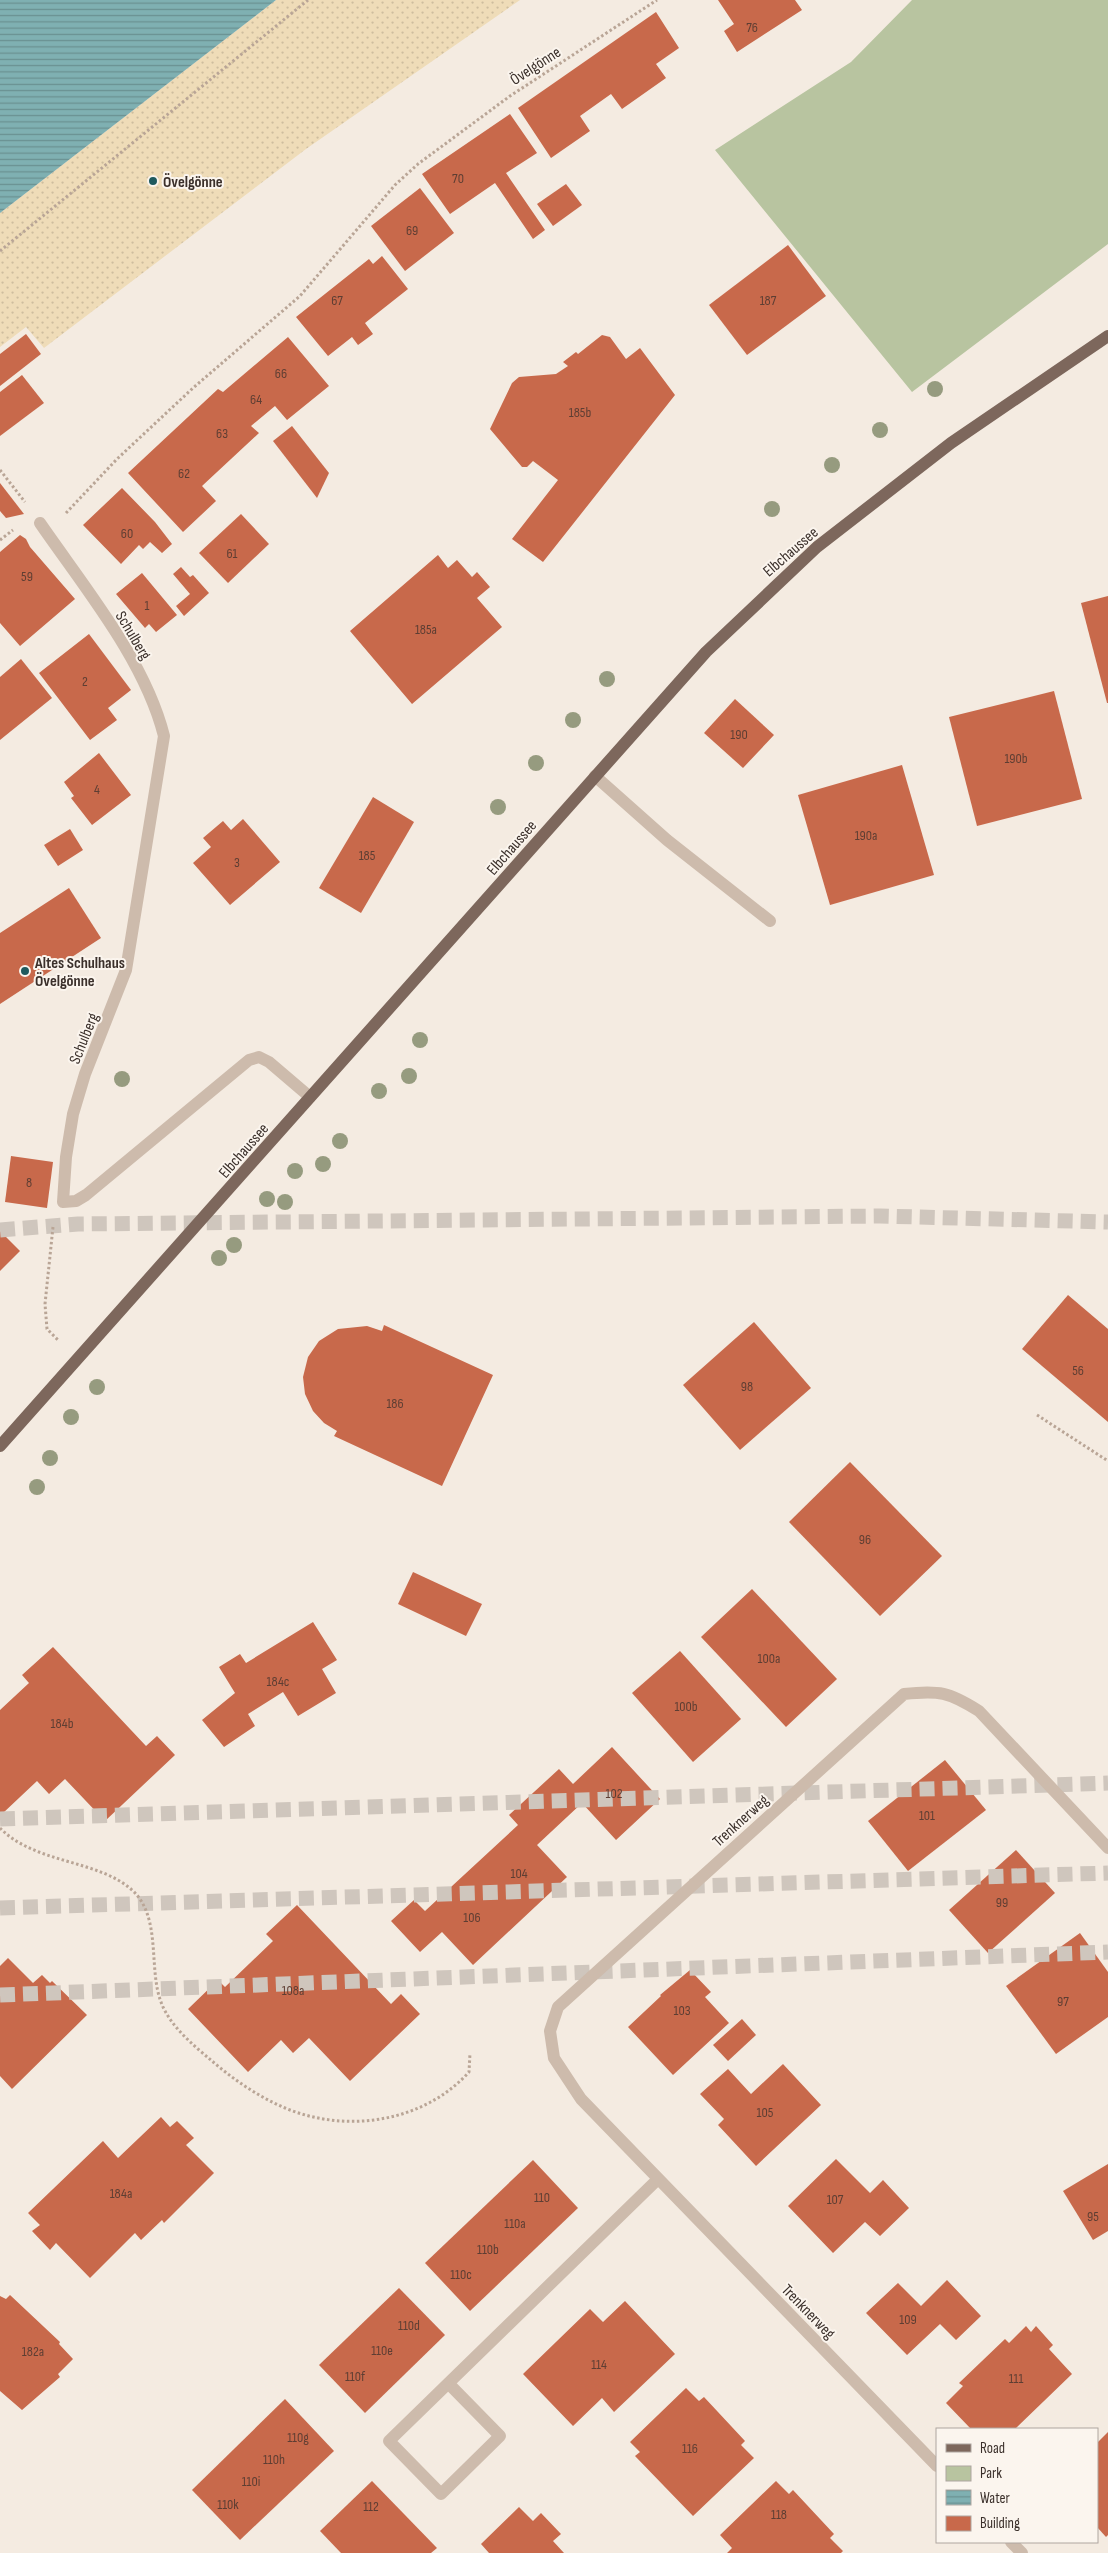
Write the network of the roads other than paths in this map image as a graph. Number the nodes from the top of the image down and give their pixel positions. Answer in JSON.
{"nodes":[{"id":1,"x":1108,"y":336,"type":"edge"},
{"id":2,"x":40,"y":523,"type":"road end"},
{"id":3,"x":595,"y":776,"type":"junction"},
{"id":4,"x":770,"y":922,"type":"dead end"},
{"id":5,"x":310,"y":1097,"type":"junction"},
{"id":6,"x":0,"y":1446,"type":"edge"},
{"id":7,"x":1108,"y":1848,"type":"edge"},
{"id":8,"x":657,"y":2180,"type":"junction"},
{"id":9,"x":449,"y":2384,"type":"junction"},
{"id":10,"x":936,"y":2465,"type":"edge"},
{"id":11,"x":1012,"y":2543,"type":"edge"},
{"id":12,"x":1022,"y":2553,"type":"edge"}],
"edges":[{"from":1,"to":3,"type":"main road","name":"Elbchaussee"},
{"from":2,"to":5,"type":"street","name":"Schulberg"},
{"from":3,"to":4,"type":"street"},
{"from":3,"to":5,"type":"main road","name":"Elbchaussee"},
{"from":5,"to":6,"type":"main road","name":"Elbchaussee"},
{"from":7,"to":8,"type":"street","name":"Trenknerweg"},
{"from":8,"to":9,"type":"street"},
{"from":8,"to":10,"type":"street","name":"Trenknerweg"},
{"from":9,"to":9,"type":"street"},
{"from":11,"to":12,"type":"street"}]}
